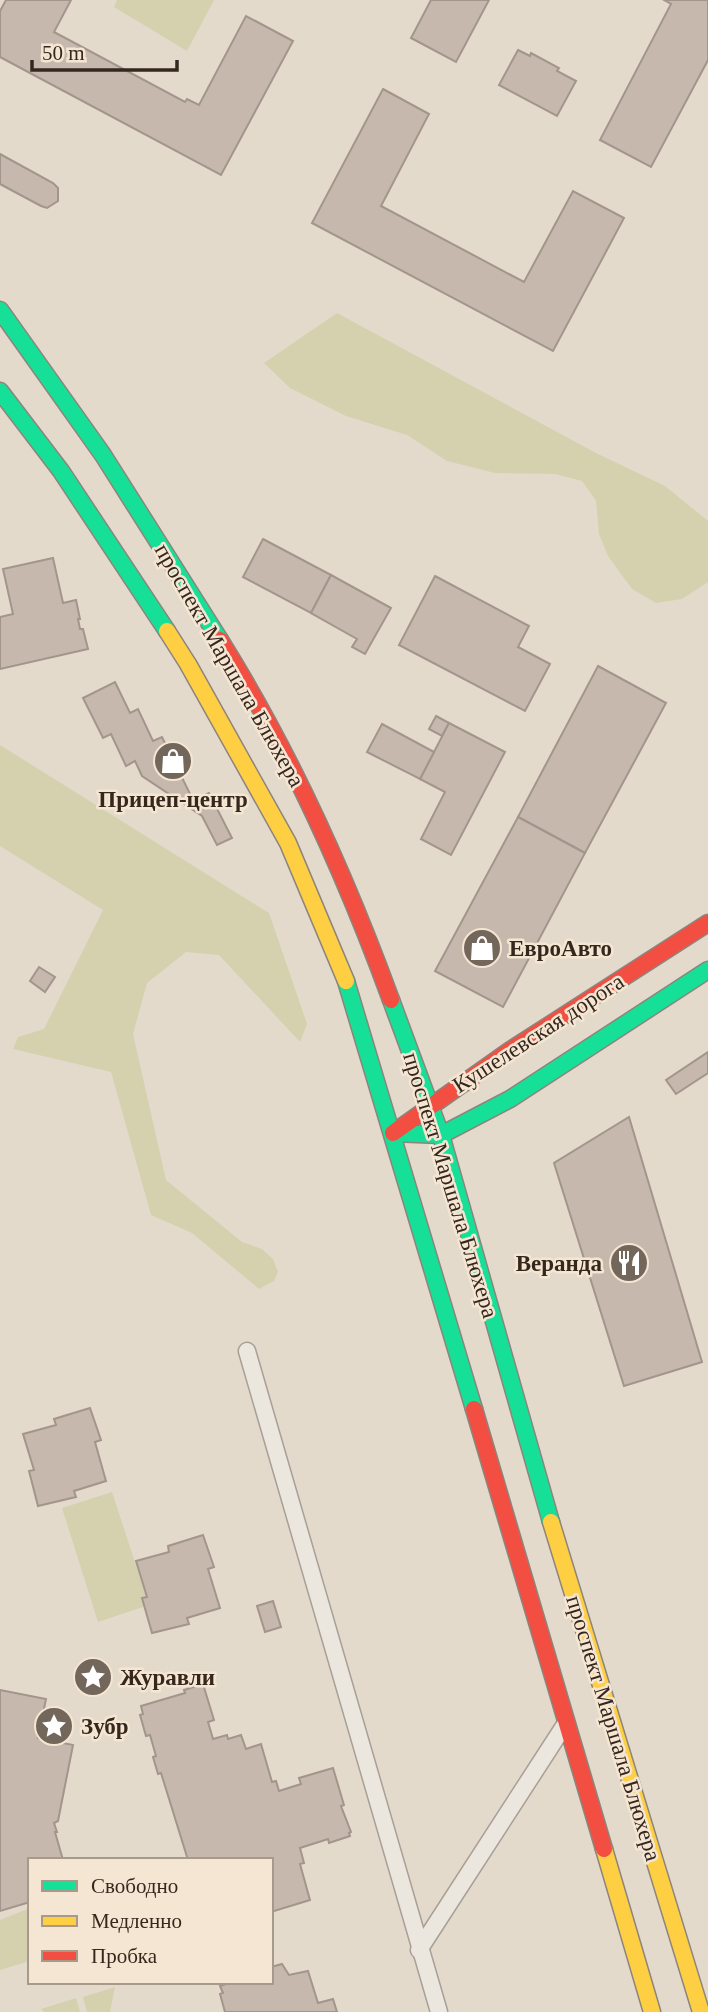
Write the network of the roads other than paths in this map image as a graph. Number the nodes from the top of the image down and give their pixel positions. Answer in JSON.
{"nodes":[{"id":1,"x":0,"y":310,"type":"edge"},
{"id":2,"x":0,"y":391,"type":"edge"},
{"id":3,"x":708,"y":923,"type":"edge"},
{"id":4,"x":708,"y":970,"type":"edge"},
{"id":5,"x":431,"y":1104,"type":"junction"},
{"id":6,"x":393,"y":1133,"type":"junction"},
{"id":7,"x":441,"y":1135,"type":"junction"},
{"id":8,"x":247,"y":1351,"type":"dead end"},
{"id":9,"x":566,"y":1723,"type":"junction"},
{"id":10,"x":419,"y":1950,"type":"junction"},
{"id":11,"x":439,"y":2012,"type":"edge"},
{"id":12,"x":652,"y":2012,"type":"edge"},
{"id":13,"x":701,"y":2012,"type":"edge"}],
"edges":[{"from":1,"to":5,"type":"main road","name":"проспект Маршала Блюхера"},
{"from":2,"to":6,"type":"main road","name":"проспект Маршала Блюхера"},
{"from":3,"to":5,"type":"main road","name":"Кушелевская дорога"},
{"from":4,"to":7,"type":"main road","name":"Кушелевская дорога"},
{"from":5,"to":6,"type":"main road","name":"Кушелевская дорога"},
{"from":5,"to":7,"type":"main road","name":"проспект Маршала Блюхера"},
{"from":6,"to":7,"type":"main road","name":"Кушелевская дорога"},
{"from":6,"to":9,"type":"main road","name":"проспект Маршала Блюхера"},
{"from":7,"to":13,"type":"main road","name":"проспект Маршала Блюхера"},
{"from":8,"to":10,"type":"street"},
{"from":9,"to":10,"type":"street"},
{"from":9,"to":12,"type":"main road","name":"проспект Маршала Блюхера"},
{"from":10,"to":11,"type":"street"}]}
